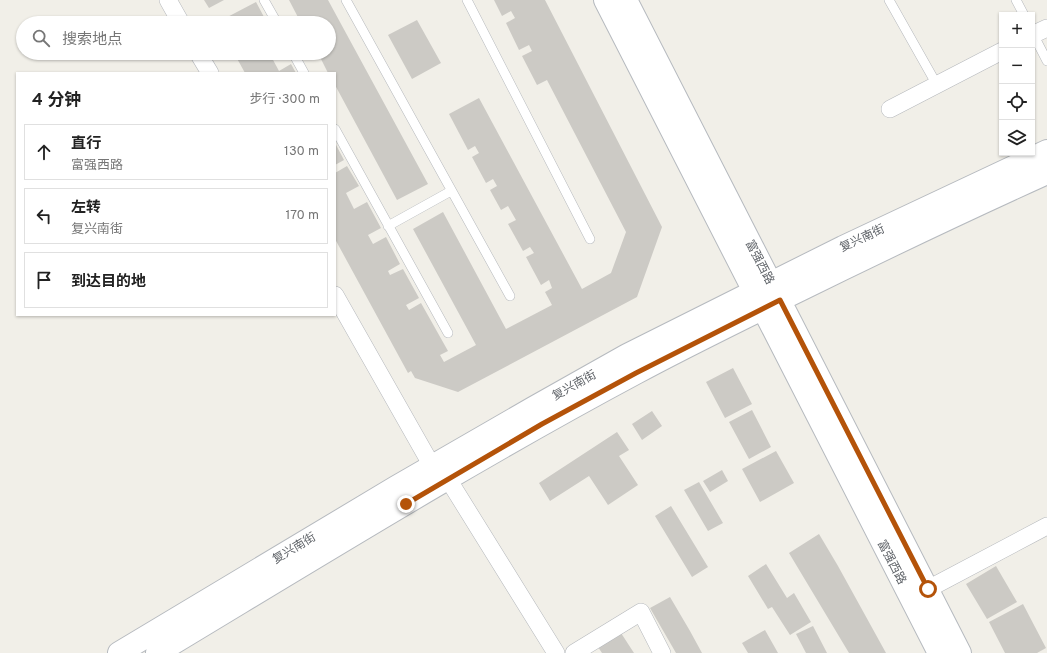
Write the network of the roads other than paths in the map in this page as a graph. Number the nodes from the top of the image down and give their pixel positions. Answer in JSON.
{"nodes":[{"id":1,"x":168,"y":0,"type":"edge"},
{"id":2,"x":264,"y":0,"type":"edge"},
{"id":3,"x":346,"y":0,"type":"edge"},
{"id":4,"x":467,"y":0,"type":"edge"},
{"id":5,"x":605,"y":0,"type":"edge"},
{"id":6,"x":626,"y":0,"type":"edge"},
{"id":7,"x":889,"y":0,"type":"edge"},
{"id":8,"x":1016,"y":0,"type":"edge"},
{"id":9,"x":1022,"y":12,"type":"edge"},
{"id":10,"x":178,"y":16,"type":"edge"},
{"id":11,"x":272,"y":16,"type":"edge"},
{"id":12,"x":1036,"y":32,"type":"edge"},
{"id":13,"x":999,"y":53,"type":"edge"},
{"id":14,"x":202,"y":60,"type":"edge"},
{"id":15,"x":297,"y":60,"type":"edge"},
{"id":16,"x":1047,"y":61,"type":"edge"},
{"id":17,"x":209,"y":72,"type":"edge"},
{"id":18,"x":303,"y":72,"type":"edge"},
{"id":19,"x":937,"y":84,"type":"junction"},
{"id":20,"x":890,"y":109,"type":"dead end"},
{"id":21,"x":336,"y":131,"type":"edge"},
{"id":22,"x":1047,"y":151,"type":"edge"},
{"id":23,"x":1047,"y":172,"type":"edge"},
{"id":24,"x":452,"y":191,"type":"junction"},
{"id":25,"x":388,"y":226,"type":"junction"},
{"id":26,"x":590,"y":239,"type":"dead end"},
{"id":27,"x":510,"y":296,"type":"dead end"},
{"id":28,"x":767,"y":296,"type":"junction"},
{"id":29,"x":336,"y":297,"type":"edge"},
{"id":30,"x":448,"y":333,"type":"dead end"},
{"id":31,"x":440,"y":473,"type":"junction"},
{"id":32,"x":1047,"y":526,"type":"edge"},
{"id":33,"x":928,"y":589,"type":"junction"},
{"id":34,"x":119,"y":653,"type":"edge"},
{"id":35,"x":157,"y":653,"type":"edge"},
{"id":36,"x":556,"y":653,"type":"edge"},
{"id":37,"x":574,"y":653,"type":"edge"},
{"id":38,"x":662,"y":653,"type":"edge"},
{"id":39,"x":939,"y":653,"type":"edge"},
{"id":40,"x":960,"y":653,"type":"edge"}],
"edges":[{"from":1,"to":10,"type":"street"},
{"from":2,"to":11,"type":"lane"},
{"from":3,"to":24,"type":"lane"},
{"from":4,"to":26,"type":"lane"},
{"from":5,"to":28,"type":"main road","name":"富强西路"},
{"from":6,"to":28,"type":"main road","name":"富强西路"},
{"from":7,"to":19,"type":"lane"},
{"from":8,"to":9,"type":"lane"},
{"from":12,"to":16,"type":"lane"},
{"from":13,"to":19,"type":"street"},
{"from":14,"to":17,"type":"street"},
{"from":15,"to":18,"type":"lane"},
{"from":19,"to":20,"type":"street"},
{"from":21,"to":25,"type":"lane"},
{"from":22,"to":28,"type":"main road","name":"复兴南街"},
{"from":23,"to":28,"type":"main road","name":"复兴南街"},
{"from":24,"to":25,"type":"lane"},
{"from":24,"to":27,"type":"lane"},
{"from":25,"to":30,"type":"lane"},
{"from":28,"to":31,"type":"main road","name":"复兴南街"},
{"from":28,"to":33,"type":"main road","name":"富强西路"},
{"from":28,"to":39,"type":"main road","name":"富强西路"},
{"from":29,"to":31,"type":"street"},
{"from":31,"to":34,"type":"main road","name":"复兴南街"},
{"from":31,"to":35,"type":"main road","name":"复兴南街"},
{"from":31,"to":36,"type":"street"},
{"from":32,"to":33,"type":"street"},
{"from":33,"to":40,"type":"main road","name":"富强西路"},
{"from":37,"to":38,"type":"street"}]}
